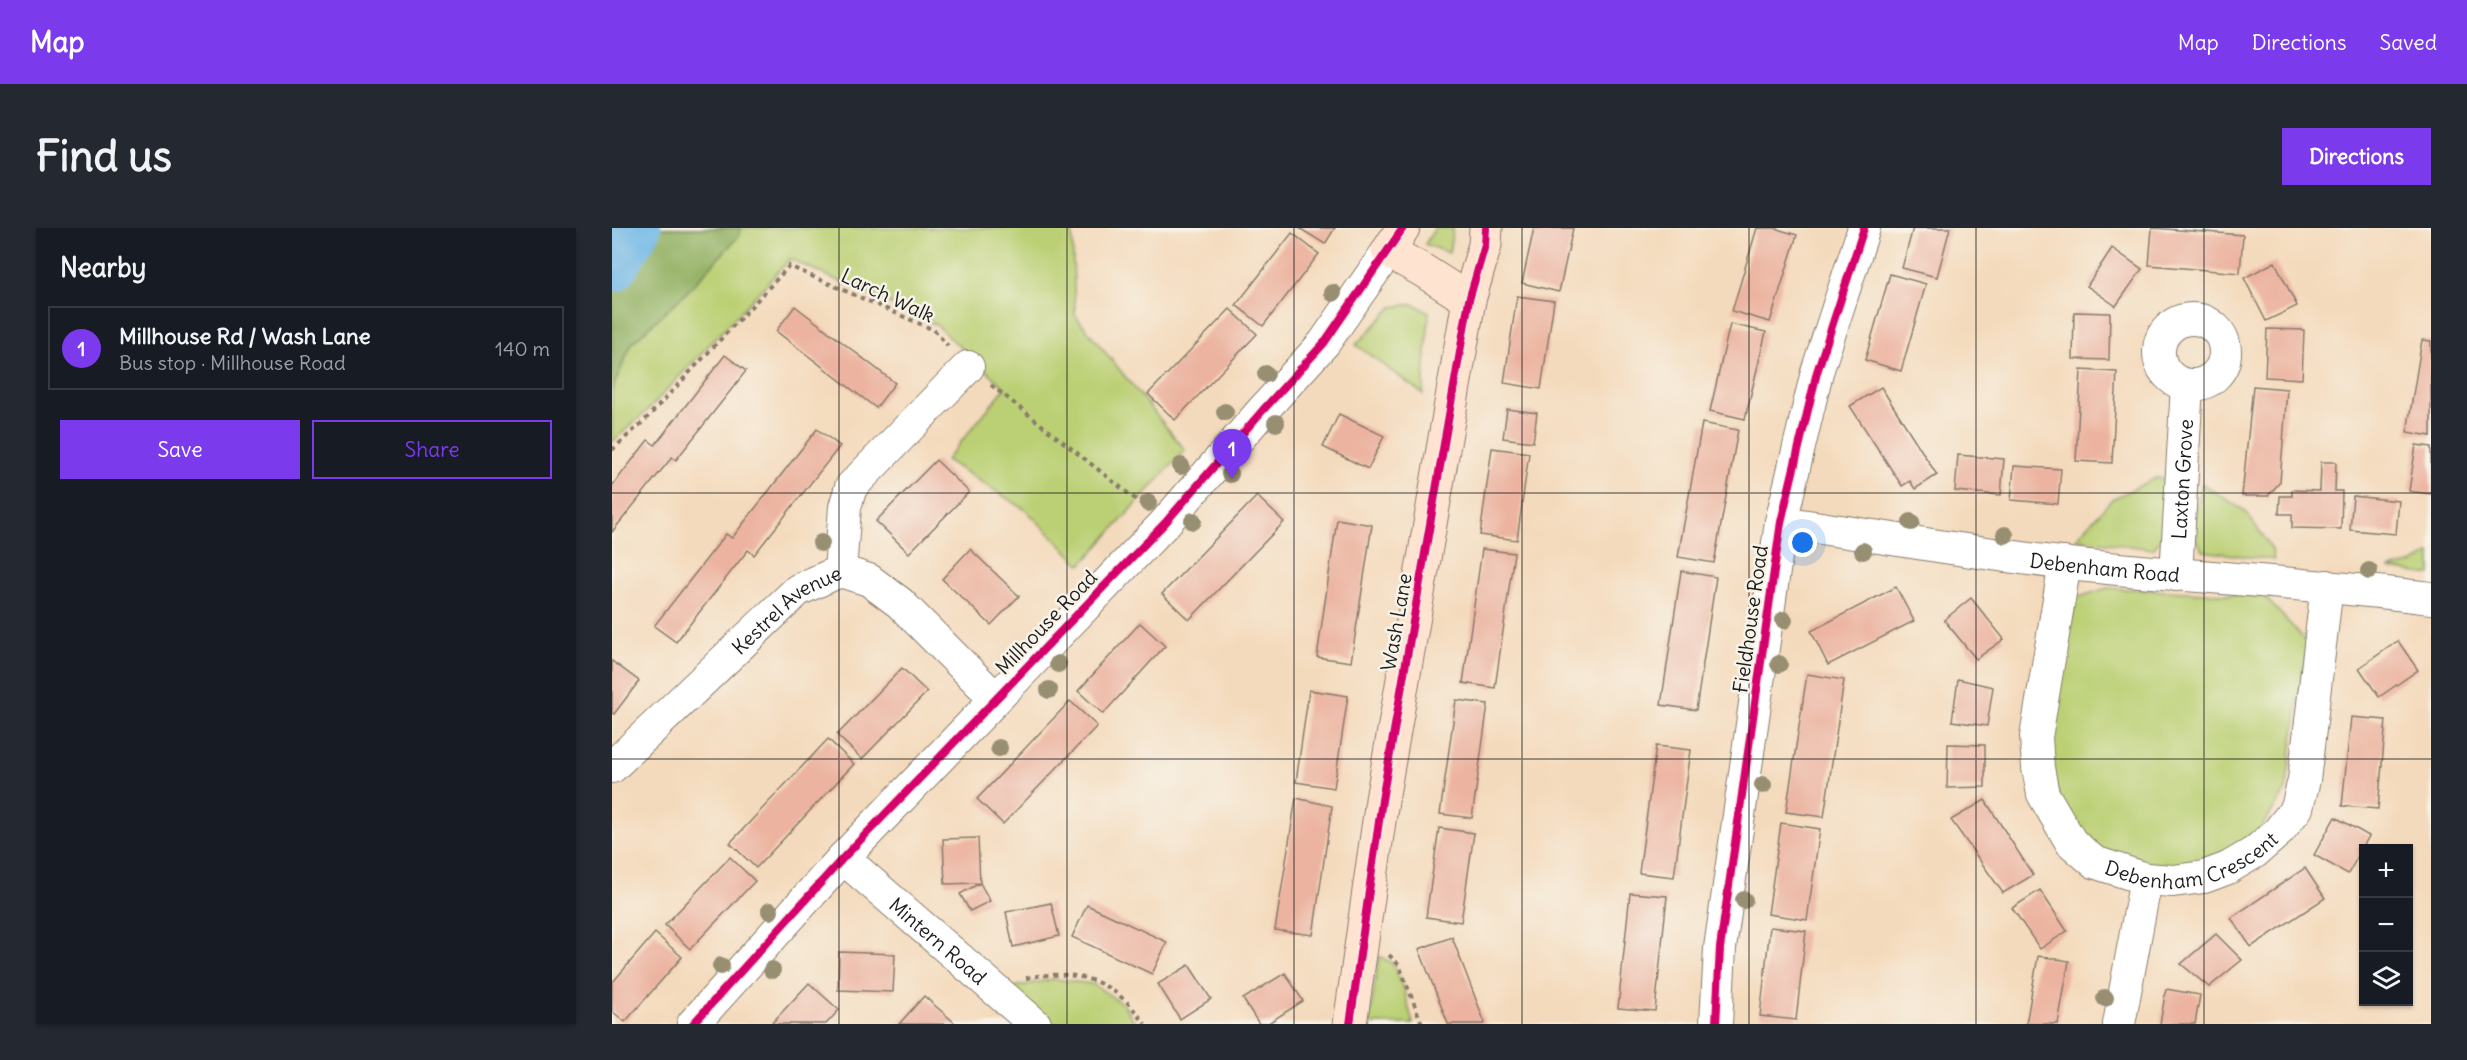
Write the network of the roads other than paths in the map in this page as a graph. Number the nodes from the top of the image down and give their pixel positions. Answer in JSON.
{"nodes":[{"id":1,"x":1486,"y":228,"type":"edge"},
{"id":2,"x":1864,"y":228,"type":"edge"},
{"id":3,"x":1396,"y":240,"type":"edge"},
{"id":4,"x":1468,"y":300,"type":"junction"},
{"id":5,"x":968,"y":367,"type":"road end"},
{"id":6,"x":2187,"y":385,"type":"dead end"},
{"id":7,"x":1781,"y":522,"type":"junction"},
{"id":8,"x":2065,"y":563,"type":"junction"},
{"id":9,"x":840,"y":571,"type":"junction"},
{"id":10,"x":2176,"y":575,"type":"junction"},
{"id":11,"x":2327,"y":586,"type":"junction"},
{"id":12,"x":2431,"y":598,"type":"edge"},
{"id":13,"x":995,"y":698,"type":"junction"},
{"id":14,"x":612,"y":766,"type":"edge"},
{"id":15,"x":843,"y":858,"type":"junction"},
{"id":16,"x":2146,"y":879,"type":"junction"},
{"id":17,"x":693,"y":1024,"type":"edge"},
{"id":18,"x":1035,"y":1024,"type":"edge"},
{"id":19,"x":1350,"y":1024,"type":"edge"},
{"id":20,"x":1716,"y":1024,"type":"edge"},
{"id":21,"x":2119,"y":1024,"type":"edge"}],
"edges":[{"from":1,"to":4,"type":"street","name":"Wash Lane"},
{"from":2,"to":7,"type":"street","name":"Fieldhouse Road"},
{"from":3,"to":4,"type":"street"},
{"from":3,"to":13,"type":"street","name":"Millhouse Road"},
{"from":4,"to":19,"type":"street","name":"Wash Lane"},
{"from":5,"to":9,"type":"street"},
{"from":6,"to":10,"type":"street","name":"Laxton Grove"},
{"from":7,"to":8,"type":"street","name":"Debenham Road"},
{"from":7,"to":20,"type":"street","name":"Fieldhouse Road"},
{"from":8,"to":10,"type":"street","name":"Debenham Road"},
{"from":8,"to":16,"type":"street","name":"Debenham Crescent"},
{"from":9,"to":13,"type":"street","name":"Kestrel Avenue"},
{"from":9,"to":14,"type":"street","name":"Kestrel Avenue"},
{"from":10,"to":11,"type":"street","name":"Debenham Road"},
{"from":11,"to":12,"type":"street","name":"Debenham Road"},
{"from":11,"to":16,"type":"street","name":"Debenham Crescent"},
{"from":13,"to":15,"type":"street","name":"Millhouse Road"},
{"from":15,"to":17,"type":"street","name":"Millhouse Road"},
{"from":15,"to":18,"type":"street","name":"Mintern Road"},
{"from":16,"to":21,"type":"street"}]}
